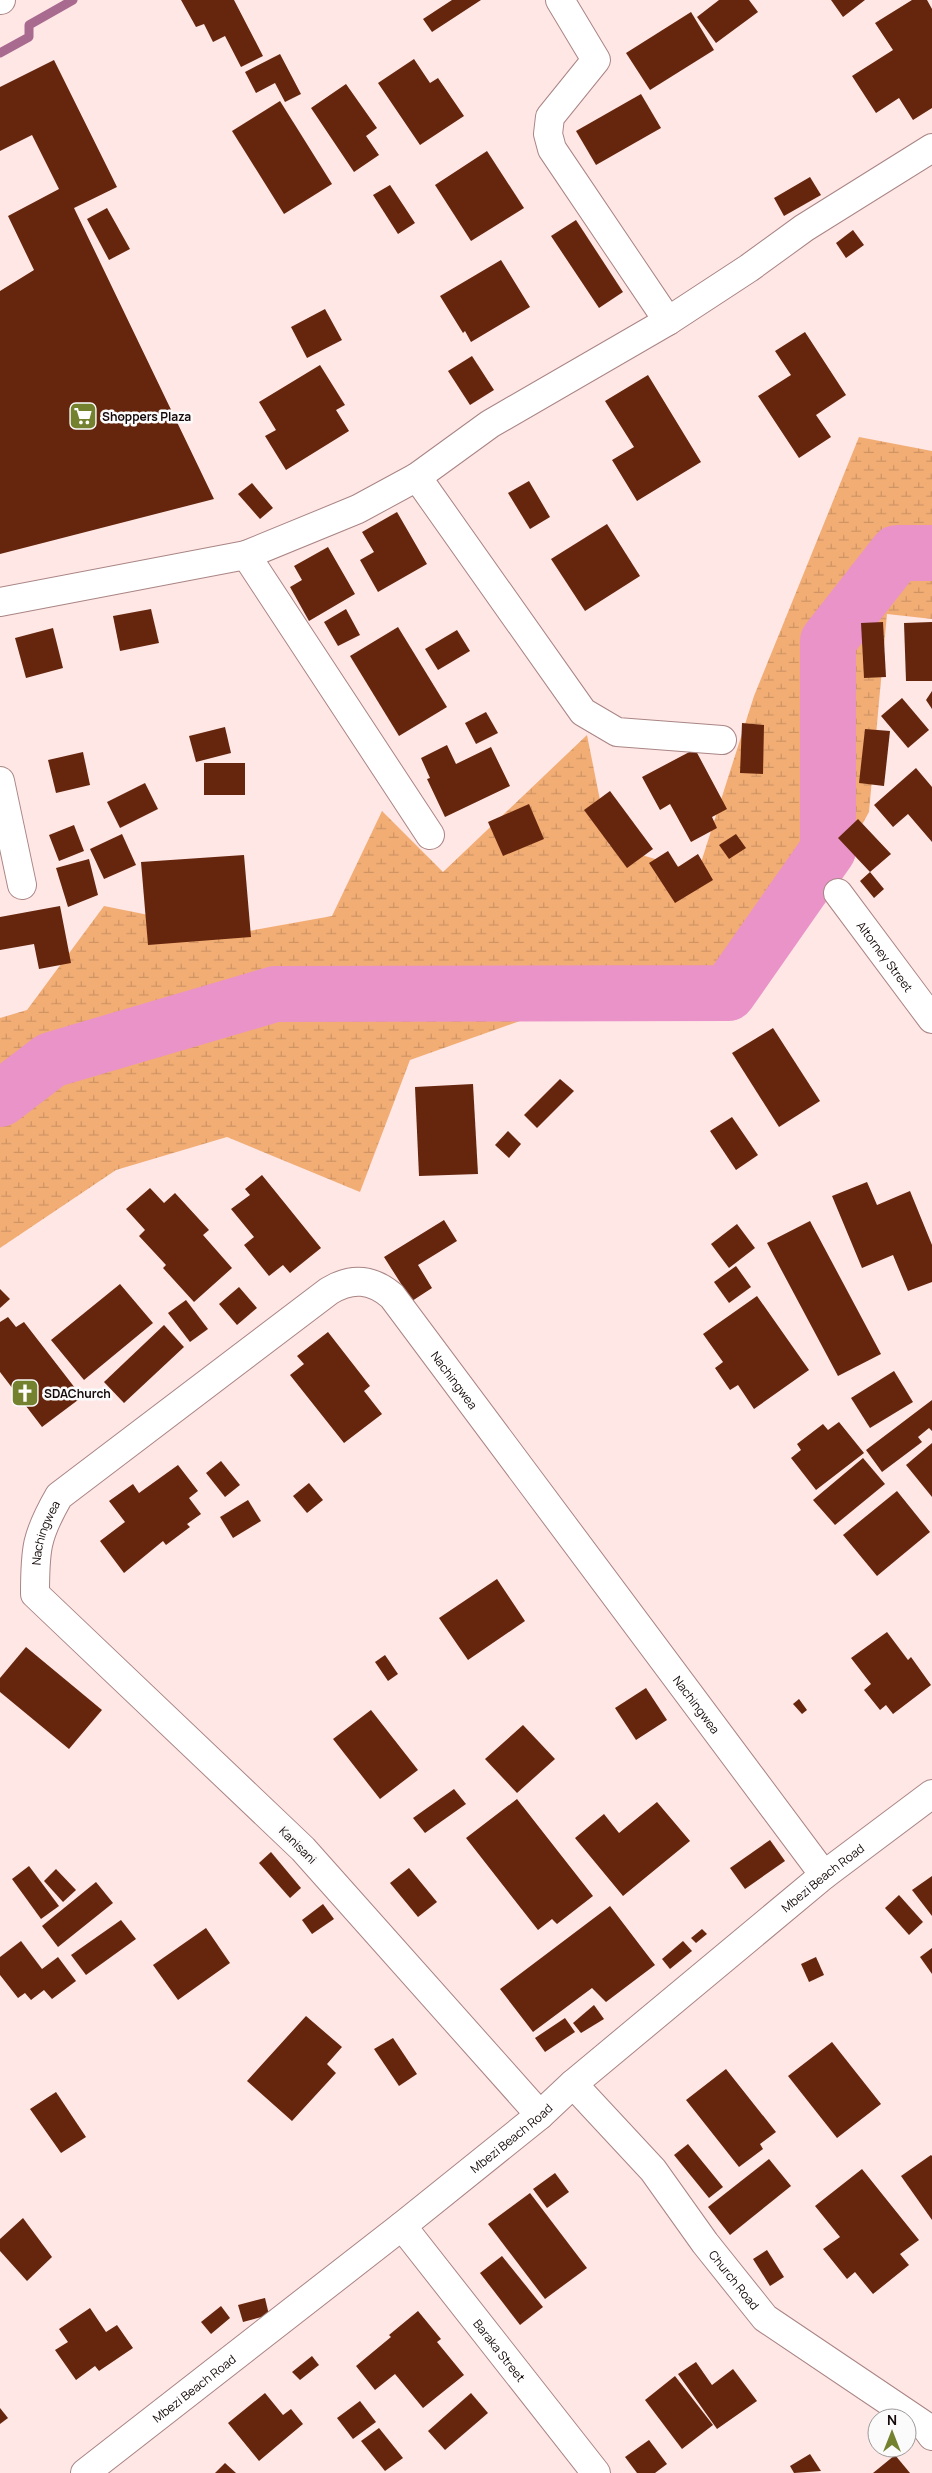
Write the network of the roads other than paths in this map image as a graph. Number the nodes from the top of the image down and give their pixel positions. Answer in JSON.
{"nodes":[{"id":1,"x":560,"y":0,"type":"edge"},
{"id":2,"x":932,"y":148,"type":"edge"},
{"id":3,"x":668,"y":321,"type":"junction"},
{"id":4,"x":417,"y":477,"type":"junction"},
{"id":5,"x":246,"y":555,"type":"junction"},
{"id":6,"x":0,"y":602,"type":"edge"},
{"id":7,"x":722,"y":740,"type":"dead end"},
{"id":8,"x":0,"y":781,"type":"edge"},
{"id":9,"x":430,"y":835,"type":"dead end"},
{"id":10,"x":22,"y":885,"type":"dead end"},
{"id":11,"x":838,"y":893,"type":"dead end"},
{"id":12,"x":932,"y":1018,"type":"edge"},
{"id":13,"x":36,"y":1594,"type":"joint"},
{"id":14,"x":932,"y":1794,"type":"edge"},
{"id":15,"x":824,"y":1875,"type":"junction"},
{"id":16,"x":573,"y":2084,"type":"junction"},
{"id":17,"x":540,"y":2115,"type":"junction"},
{"id":18,"x":402,"y":2226,"type":"junction"},
{"id":19,"x":932,"y":2436,"type":"edge"},
{"id":20,"x":85,"y":2473,"type":"edge"},
{"id":21,"x":596,"y":2473,"type":"edge"}],
"edges":[{"from":1,"to":3,"type":"street"},
{"from":2,"to":3,"type":"street"},
{"from":3,"to":4,"type":"street"},
{"from":4,"to":5,"type":"street"},
{"from":4,"to":7,"type":"street"},
{"from":5,"to":6,"type":"street"},
{"from":5,"to":9,"type":"street"},
{"from":8,"to":10,"type":"street"},
{"from":11,"to":12,"type":"street","name":"Altorney Street"},
{"from":13,"to":15,"type":"street","name":"Nachingwea"},
{"from":13,"to":17,"type":"street","name":"Kanisani"},
{"from":14,"to":15,"type":"street","name":"Mbezi Beach Road"},
{"from":15,"to":16,"type":"street","name":"Mbezi Beach Road"},
{"from":16,"to":17,"type":"street","name":"Mbezi Beach Road"},
{"from":16,"to":19,"type":"street","name":"Church Road"},
{"from":17,"to":18,"type":"street","name":"Mbezi Beach Road"},
{"from":18,"to":20,"type":"street","name":"Mbezi Beach Road"},
{"from":18,"to":21,"type":"street","name":"Baraka Street"}]}
